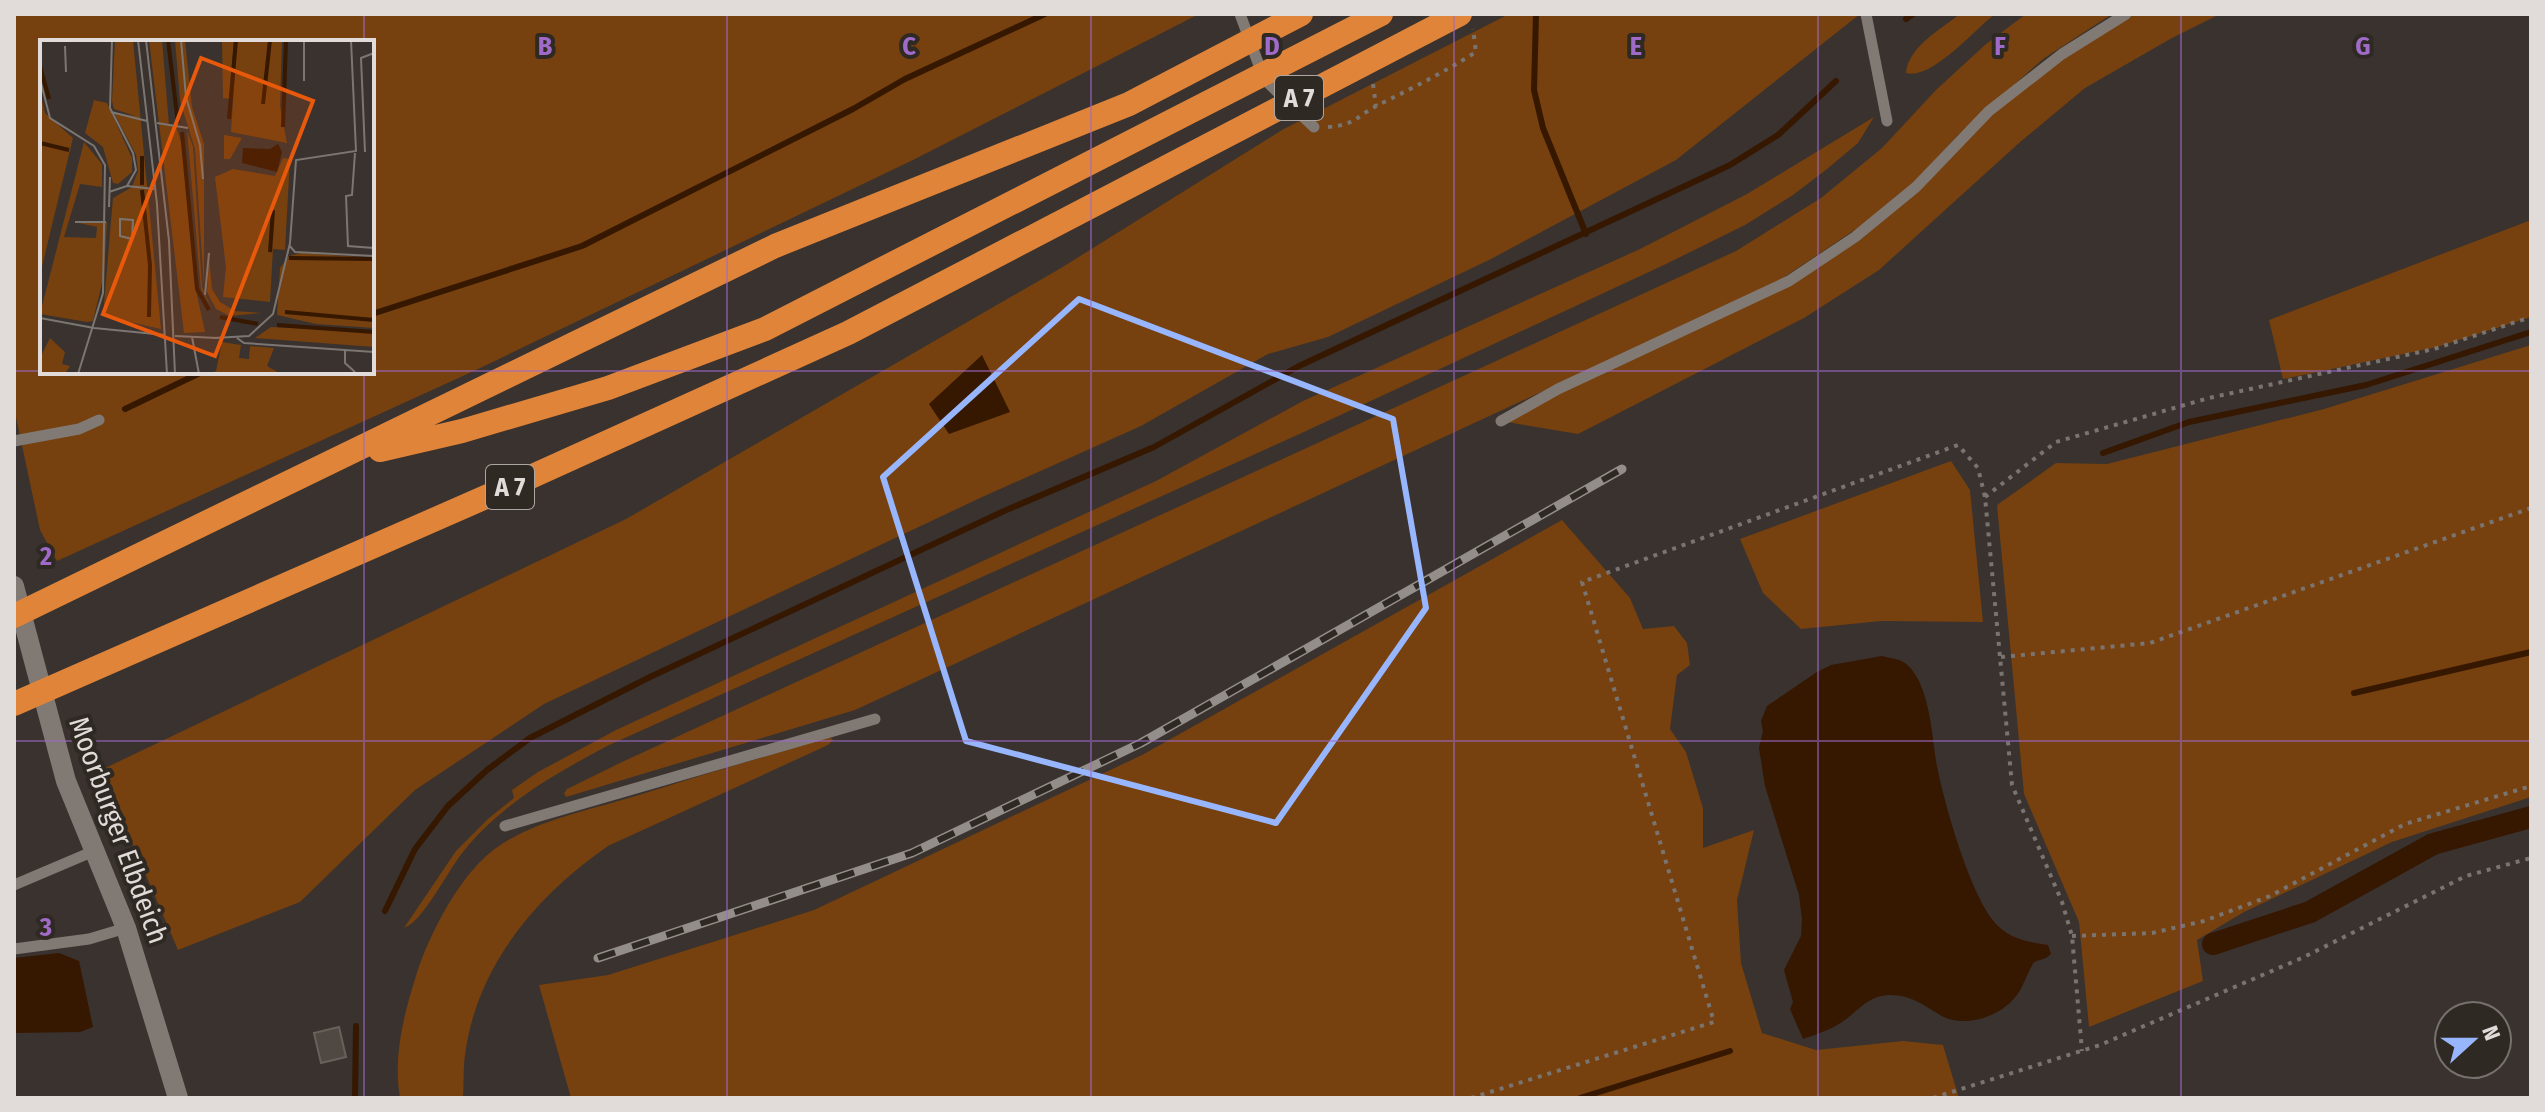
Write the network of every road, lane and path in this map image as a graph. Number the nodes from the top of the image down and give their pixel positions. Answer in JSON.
{"nodes":[{"id":1,"x":1240,"y":14,"type":"edge"},
{"id":2,"x":1301,"y":14,"type":"edge"},
{"id":3,"x":1381,"y":14,"type":"edge"},
{"id":4,"x":1866,"y":14,"type":"edge"},
{"id":5,"x":2126,"y":14,"type":"edge"},
{"id":6,"x":1466,"y":20,"type":"edge"},
{"id":7,"x":1887,"y":121,"type":"dead end"},
{"id":8,"x":1314,"y":127,"type":"joint"},
{"id":9,"x":2531,"y":317,"type":"edge"},
{"id":10,"x":99,"y":420,"type":"dead end"},
{"id":11,"x":1501,"y":421,"type":"dead end"},
{"id":12,"x":14,"y":441,"type":"edge"},
{"id":13,"x":331,"y":463,"type":"junction"},
{"id":14,"x":1985,"y":497,"type":"junction"},
{"id":15,"x":2531,"y":508,"type":"edge"},
{"id":16,"x":14,"y":586,"type":"edge"},
{"id":17,"x":14,"y":616,"type":"edge"},
{"id":18,"x":2000,"y":657,"type":"junction"},
{"id":19,"x":17,"y":703,"type":"edge"},
{"id":20,"x":875,"y":719,"type":"dead end"},
{"id":21,"x":2531,"y":786,"type":"edge"},
{"id":22,"x":505,"y":826,"type":"dead end"},
{"id":23,"x":94,"y":851,"type":"junction"},
{"id":24,"x":2531,"y":858,"type":"edge"},
{"id":25,"x":14,"y":885,"type":"edge"},
{"id":26,"x":126,"y":928,"type":"junction"},
{"id":27,"x":2072,"y":936,"type":"junction"},
{"id":28,"x":14,"y":949,"type":"edge"},
{"id":29,"x":160,"y":1046,"type":"junction"},
{"id":30,"x":2082,"y":1051,"type":"junction"},
{"id":31,"x":1488,"y":1095,"type":"edge"},
{"id":32,"x":164,"y":1098,"type":"edge"},
{"id":33,"x":178,"y":1098,"type":"edge"},
{"id":34,"x":1471,"y":1098,"type":"edge"},
{"id":35,"x":1933,"y":1098,"type":"edge"}],
"edges":[{"from":1,"to":8,"type":"lane"},
{"from":2,"to":13,"type":"highway","number":"A 7"},
{"from":3,"to":13,"type":"highway","number":"A 7"},
{"from":4,"to":7,"type":"lane"},
{"from":5,"to":11,"type":"lane"},
{"from":6,"to":8,"type":"path"},
{"from":6,"to":19,"type":"highway","number":"A 7"},
{"from":9,"to":14,"type":"path"},
{"from":10,"to":12,"type":"lane"},
{"from":13,"to":17,"type":"highway","number":"A 7"},
{"from":14,"to":18,"type":"path"},
{"from":14,"to":31,"type":"path"},
{"from":15,"to":18,"type":"path"},
{"from":16,"to":23,"type":"street","name":"Moorburger Elbdeich"},
{"from":18,"to":27,"type":"path"},
{"from":20,"to":22,"type":"lane"},
{"from":21,"to":27,"type":"path"},
{"from":23,"to":25,"type":"lane"},
{"from":23,"to":26,"type":"street","name":"Moorburger Elbdeich"},
{"from":24,"to":30,"type":"path"},
{"from":26,"to":28,"type":"lane"},
{"from":26,"to":29,"type":"street","name":"Moorburger Elbdeich"},
{"from":27,"to":30,"type":"path"},
{"from":29,"to":32,"type":"street","name":"Moorburger Elbdeich"},
{"from":29,"to":33,"type":"street","name":"Moorburger Elbdeich"},
{"from":30,"to":35,"type":"path"},
{"from":31,"to":34,"type":"path"}]}
